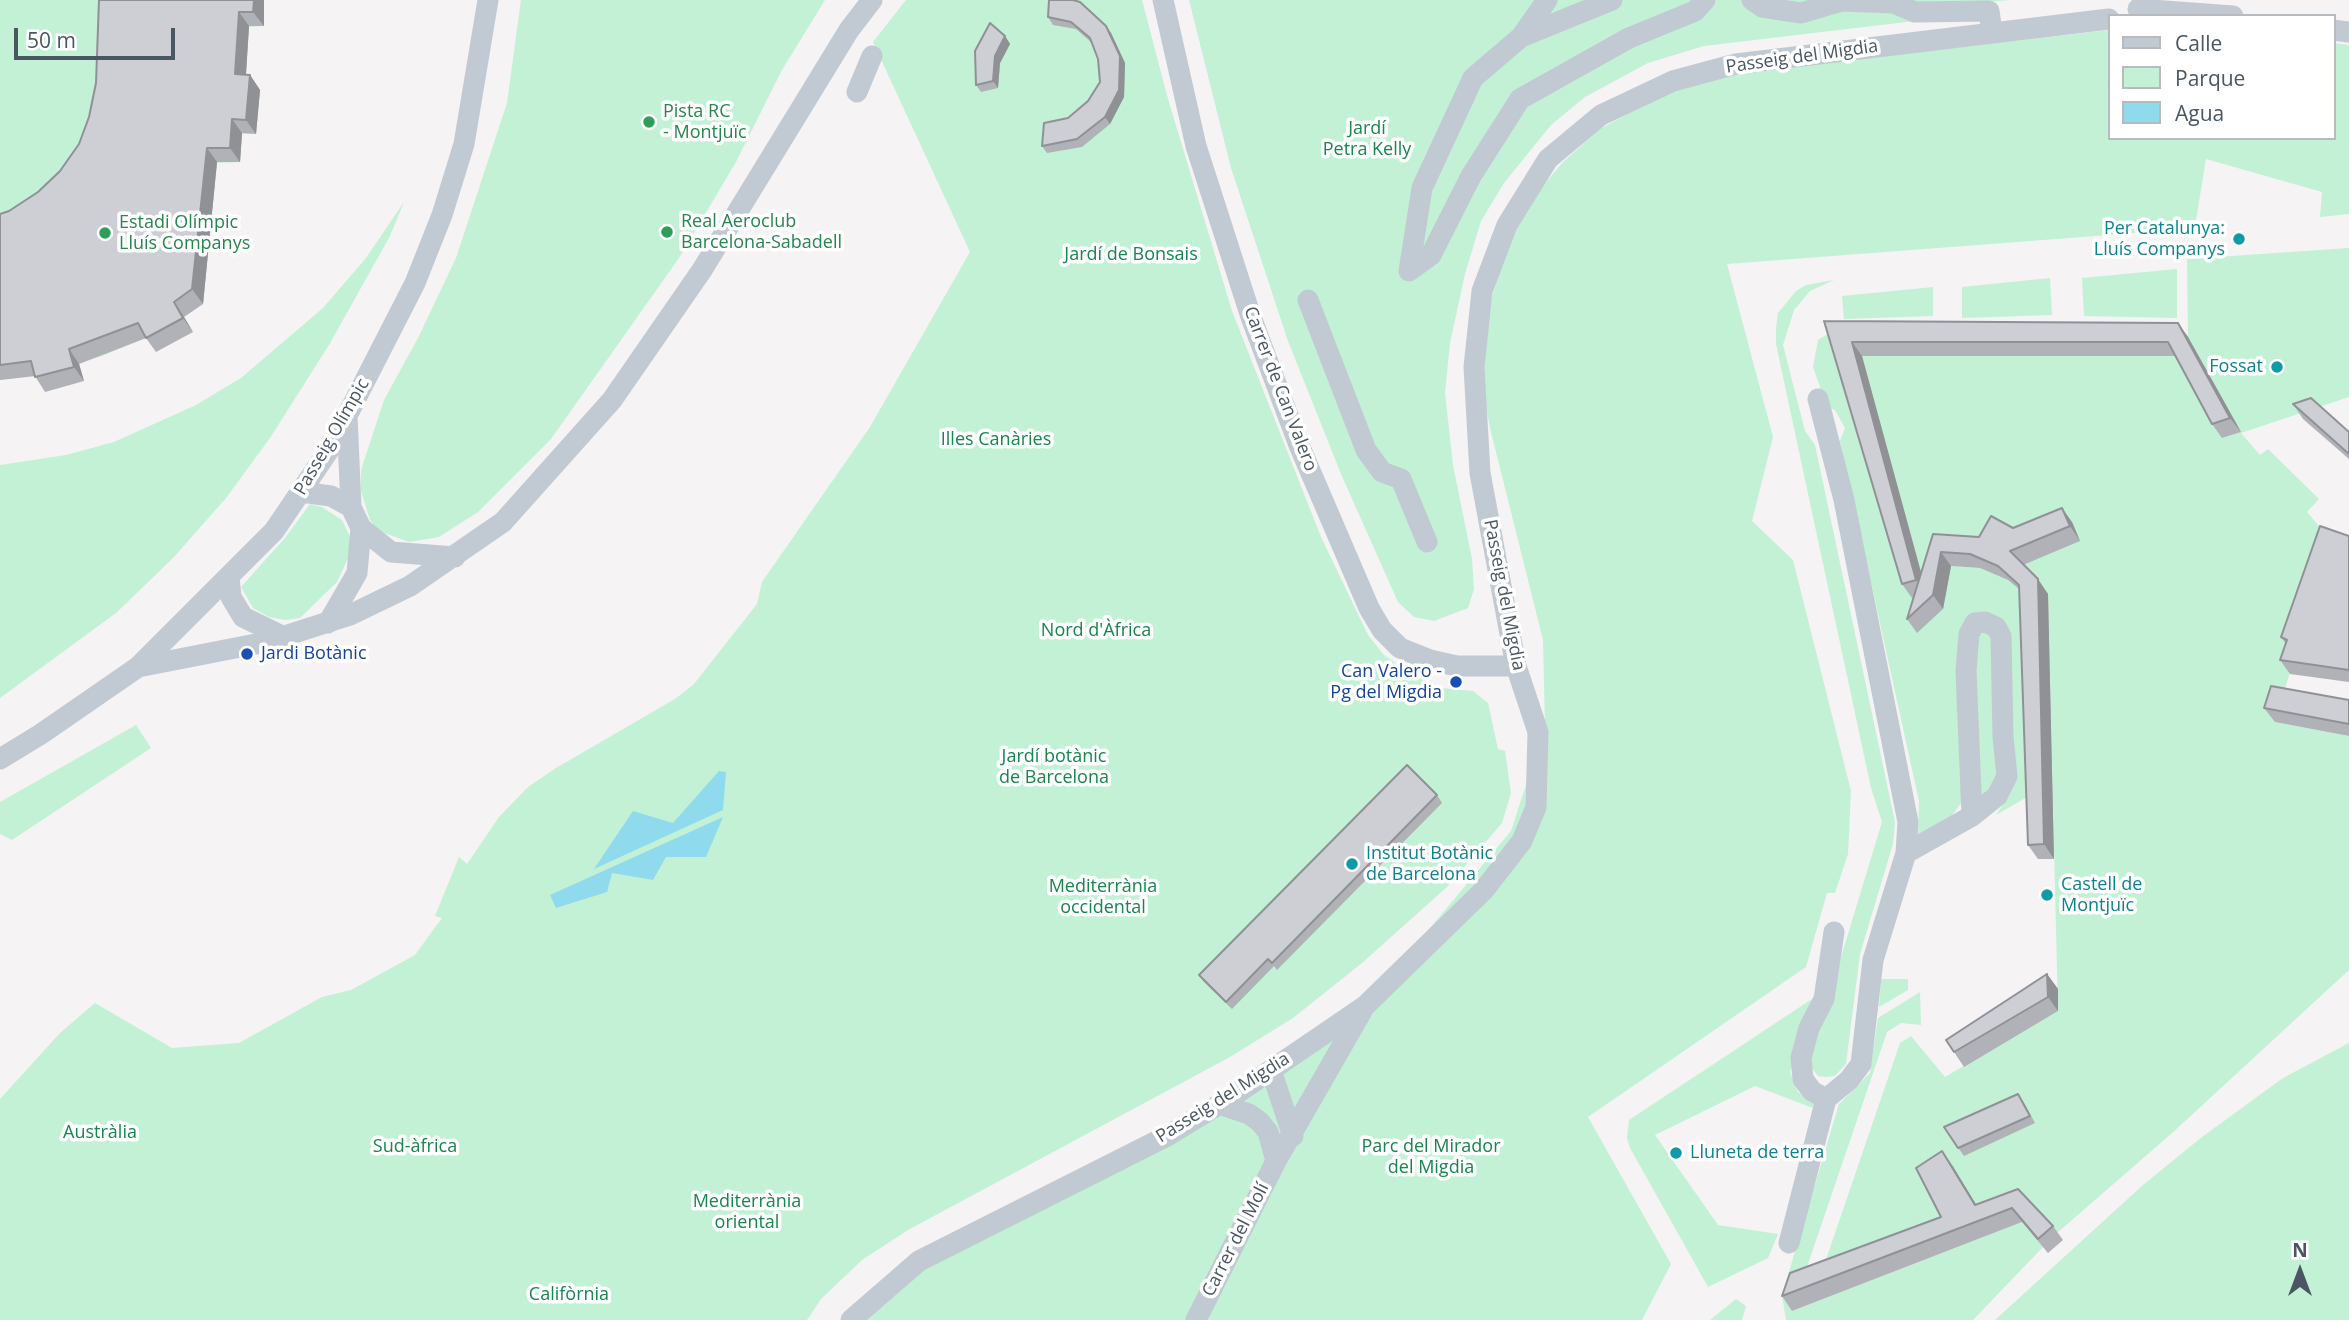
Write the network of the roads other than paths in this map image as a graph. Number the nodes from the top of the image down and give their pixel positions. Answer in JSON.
{"nodes":[{"id":1,"x":488,"y":0,"type":"edge"},
{"id":2,"x":872,"y":0,"type":"edge"},
{"id":3,"x":1163,"y":0,"type":"edge"},
{"id":4,"x":1547,"y":0,"type":"edge"},
{"id":5,"x":1612,"y":0,"type":"edge"},
{"id":6,"x":1705,"y":0,"type":"edge"},
{"id":7,"x":1752,"y":0,"type":"edge"},
{"id":8,"x":2136,"y":8,"type":"edge"},
{"id":9,"x":2209,"y":14,"type":"edge"},
{"id":10,"x":2108,"y":19,"type":"edge"},
{"id":11,"x":1992,"y":32,"type":"junction"},
{"id":12,"x":1521,"y":37,"type":"junction"},
{"id":13,"x":872,"y":55,"type":"dead end"},
{"id":14,"x":857,"y":92,"type":"dead end"},
{"id":15,"x":1308,"y":300,"type":"dead end"},
{"id":16,"x":1818,"y":399,"type":"dead end"},
{"id":17,"x":347,"y":416,"type":"junction"},
{"id":18,"x":301,"y":492,"type":"junction"},
{"id":19,"x":351,"y":507,"type":"junction"},
{"id":20,"x":361,"y":528,"type":"junction"},
{"id":21,"x":1427,"y":542,"type":"dead end"},
{"id":22,"x":455,"y":557,"type":"junction"},
{"id":23,"x":229,"y":578,"type":"junction"},
{"id":24,"x":328,"y":623,"type":"junction"},
{"id":25,"x":284,"y":636,"type":"junction"},
{"id":26,"x":1516,"y":666,"type":"junction"},
{"id":27,"x":138,"y":667,"type":"junction"},
{"id":28,"x":0,"y":758,"type":"edge"},
{"id":29,"x":1972,"y":816,"type":"junction"},
{"id":30,"x":1906,"y":853,"type":"junction"},
{"id":31,"x":1834,"y":932,"type":"dead end"},
{"id":32,"x":1365,"y":1006,"type":"junction"},
{"id":33,"x":1271,"y":1070,"type":"junction"},
{"id":34,"x":1826,"y":1099,"type":"junction"},
{"id":35,"x":1219,"y":1104,"type":"junction"},
{"id":36,"x":1284,"y":1149,"type":"junction"},
{"id":37,"x":1789,"y":1243,"type":"dead end"},
{"id":38,"x":851,"y":1320,"type":"edge"},
{"id":39,"x":1196,"y":1320,"type":"edge"}],
"edges":[{"from":1,"to":17,"type":"street","name":"Passeig Olímpic"},
{"from":2,"to":22,"type":"street"},
{"from":3,"to":26,"type":"street","name":"Carrer de Can Valero"},
{"from":4,"to":12,"type":"street"},
{"from":5,"to":12,"type":"street"},
{"from":6,"to":12,"type":"street"},
{"from":7,"to":11,"type":"street"},
{"from":8,"to":9,"type":"street"},
{"from":10,"to":11,"type":"street","name":"Passeig del Migdia"},
{"from":11,"to":26,"type":"street","name":"Passeig del Migdia"},
{"from":13,"to":14,"type":"street"},
{"from":15,"to":21,"type":"street"},
{"from":16,"to":30,"type":"street"},
{"from":17,"to":18,"type":"street","name":"Passeig Olímpic"},
{"from":17,"to":19,"type":"street"},
{"from":18,"to":19,"type":"street"},
{"from":18,"to":23,"type":"street","name":"Passeig Olímpic"},
{"from":19,"to":20,"type":"street"},
{"from":20,"to":22,"type":"street"},
{"from":20,"to":24,"type":"street"},
{"from":22,"to":24,"type":"street"},
{"from":23,"to":25,"type":"street"},
{"from":23,"to":27,"type":"street","name":"Passeig Olímpic"},
{"from":24,"to":25,"type":"street"},
{"from":25,"to":27,"type":"street"},
{"from":26,"to":32,"type":"street","name":"Passeig del Migdia"},
{"from":27,"to":28,"type":"street","name":"Passeig Olímpic"},
{"from":29,"to":29,"type":"street"},
{"from":29,"to":30,"type":"street"},
{"from":30,"to":34,"type":"street"},
{"from":31,"to":34,"type":"street"},
{"from":32,"to":33,"type":"street","name":"Passeig del Migdia"},
{"from":32,"to":36,"type":"street","name":"Carrer del Molí"},
{"from":33,"to":35,"type":"street","name":"Passeig del Migdia"},
{"from":33,"to":36,"type":"street"},
{"from":34,"to":37,"type":"street"},
{"from":35,"to":36,"type":"street"},
{"from":35,"to":38,"type":"street","name":"Passeig del Migdia"},
{"from":36,"to":39,"type":"street","name":"Carrer del Molí"}]}
